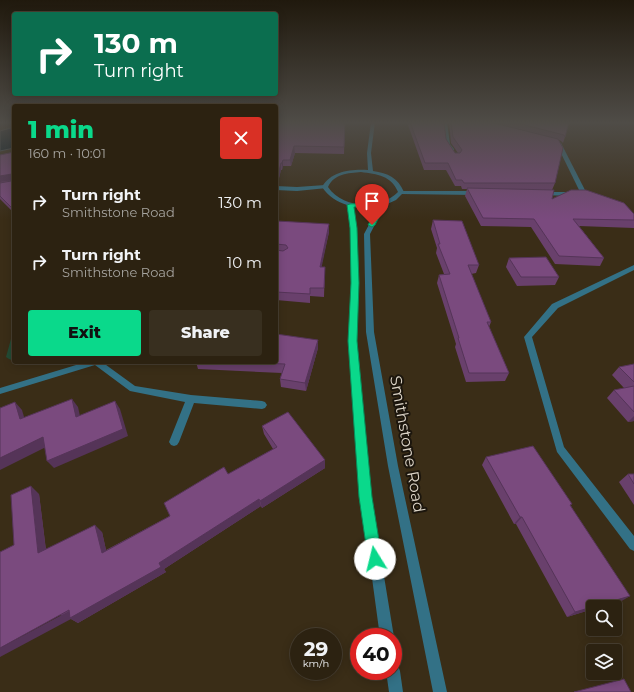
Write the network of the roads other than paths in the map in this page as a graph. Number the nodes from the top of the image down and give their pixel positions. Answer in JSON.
{"nodes":[{"id":1,"x":369,"y":154,"type":"edge"},
{"id":2,"x":455,"y":154,"type":"edge"},
{"id":3,"x":565,"y":154,"type":"edge"},
{"id":4,"x":457,"y":157,"type":"edge"},
{"id":5,"x":371,"y":172,"type":"junction"},
{"id":6,"x":278,"y":188,"type":"edge"},
{"id":7,"x":325,"y":188,"type":"junction"},
{"id":8,"x":401,"y":192,"type":"junction"},
{"id":9,"x":484,"y":193,"type":"edge"},
{"id":10,"x":538,"y":193,"type":"edge"},
{"id":11,"x":584,"y":194,"type":"junction"},
{"id":12,"x":592,"y":196,"type":"edge"},
{"id":13,"x":383,"y":203,"type":"junction"},
{"id":14,"x":350,"y":205,"type":"junction"},
{"id":15,"x":634,"y":266,"type":"edge"},
{"id":16,"x":89,"y":364,"type":"edge"},
{"id":17,"x":99,"y":364,"type":"edge"},
{"id":18,"x":0,"y":391,"type":"edge"},
{"id":19,"x":191,"y":398,"type":"junction"},
{"id":20,"x":262,"y":405,"type":"dead end"},
{"id":21,"x":174,"y":442,"type":"dead end"},
{"id":22,"x":634,"y":545,"type":"edge"},
{"id":23,"x":386,"y":628,"type":"edge"},
{"id":24,"x":394,"y":680,"type":"edge"},
{"id":25,"x":396,"y":692,"type":"edge"},
{"id":26,"x":440,"y":692,"type":"edge"}],
"edges":[{"from":1,"to":5,"type":"street"},
{"from":2,"to":4,"type":"street"},
{"from":3,"to":11,"type":"street"},
{"from":5,"to":7,"type":"street"},
{"from":5,"to":8,"type":"street"},
{"from":6,"to":7,"type":"street"},
{"from":7,"to":14,"type":"street"},
{"from":8,"to":9,"type":"street"},
{"from":8,"to":13,"type":"street"},
{"from":10,"to":11,"type":"street"},
{"from":11,"to":12,"type":"street"},
{"from":13,"to":14,"type":"street"},
{"from":13,"to":26,"type":"street","name":"Smithstone Road"},
{"from":14,"to":23,"type":"street"},
{"from":15,"to":22,"type":"street"},
{"from":16,"to":18,"type":"street"},
{"from":17,"to":19,"type":"street"},
{"from":19,"to":20,"type":"street"},
{"from":19,"to":21,"type":"street"},
{"from":24,"to":25,"type":"street"}]}
